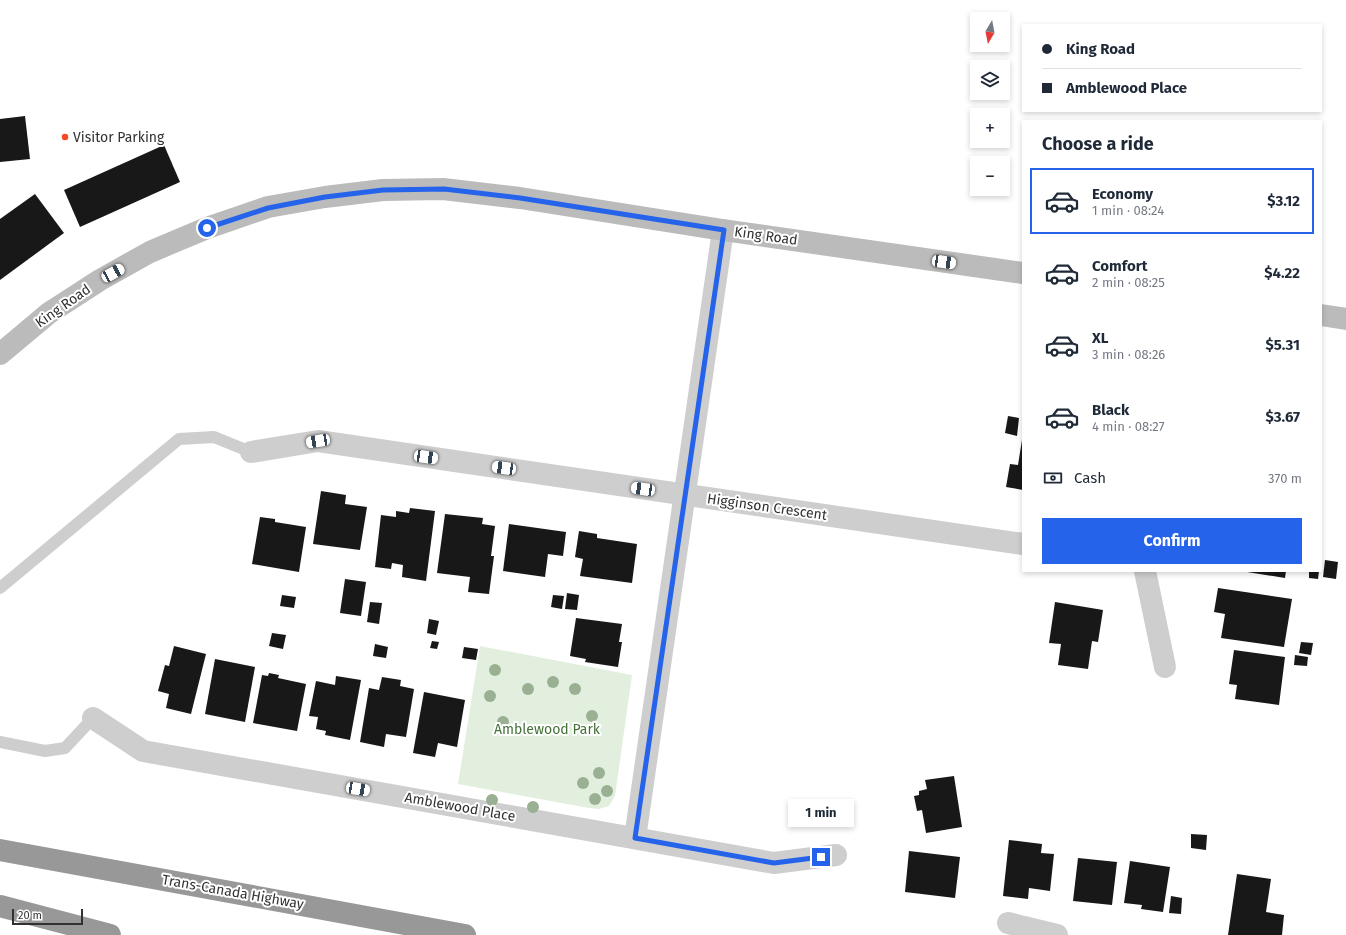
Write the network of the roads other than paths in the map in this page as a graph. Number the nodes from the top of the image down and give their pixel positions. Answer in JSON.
{"nodes":[{"id":1,"x":724,"y":230,"type":"junction"},
{"id":2,"x":1022,"y":273,"type":"edge"},
{"id":3,"x":1322,"y":315,"type":"edge"},
{"id":4,"x":1346,"y":319,"type":"edge"},
{"id":5,"x":0,"y":354,"type":"edge"},
{"id":6,"x":250,"y":452,"type":"joint"},
{"id":7,"x":685,"y":495,"type":"junction"},
{"id":8,"x":1022,"y":544,"type":"edge"},
{"id":9,"x":1146,"y":572,"type":"edge"},
{"id":10,"x":0,"y":588,"type":"edge"},
{"id":11,"x":1166,"y":667,"type":"dead end"},
{"id":12,"x":93,"y":718,"type":"joint"},
{"id":13,"x":0,"y":742,"type":"edge"},
{"id":14,"x":635,"y":838,"type":"junction"},
{"id":15,"x":0,"y":850,"type":"edge"},
{"id":16,"x":836,"y":855,"type":"dead end"},
{"id":17,"x":0,"y":906,"type":"edge"},
{"id":18,"x":1008,"y":924,"type":"dead end"},
{"id":19,"x":110,"y":935,"type":"edge"},
{"id":20,"x":465,"y":935,"type":"edge"},
{"id":21,"x":1057,"y":935,"type":"edge"}],
"edges":[{"from":1,"to":2,"type":"street","name":"King Road"},
{"from":1,"to":5,"type":"street","name":"King Road"},
{"from":1,"to":7,"type":"street"},
{"from":3,"to":4,"type":"street"},
{"from":6,"to":7,"type":"street","name":"Higginson Crescent"},
{"from":6,"to":10,"type":"lane"},
{"from":7,"to":8,"type":"street","name":"Higginson Crescent"},
{"from":7,"to":14,"type":"street"},
{"from":9,"to":11,"type":"street"},
{"from":12,"to":13,"type":"lane"},
{"from":12,"to":14,"type":"street","name":"Amblewood Place"},
{"from":14,"to":16,"type":"street","name":"Amblewood Place"},
{"from":15,"to":20,"type":"highway","name":"Trans-Canada Highway"},
{"from":17,"to":19,"type":"highway"},
{"from":18,"to":21,"type":"street"}]}
